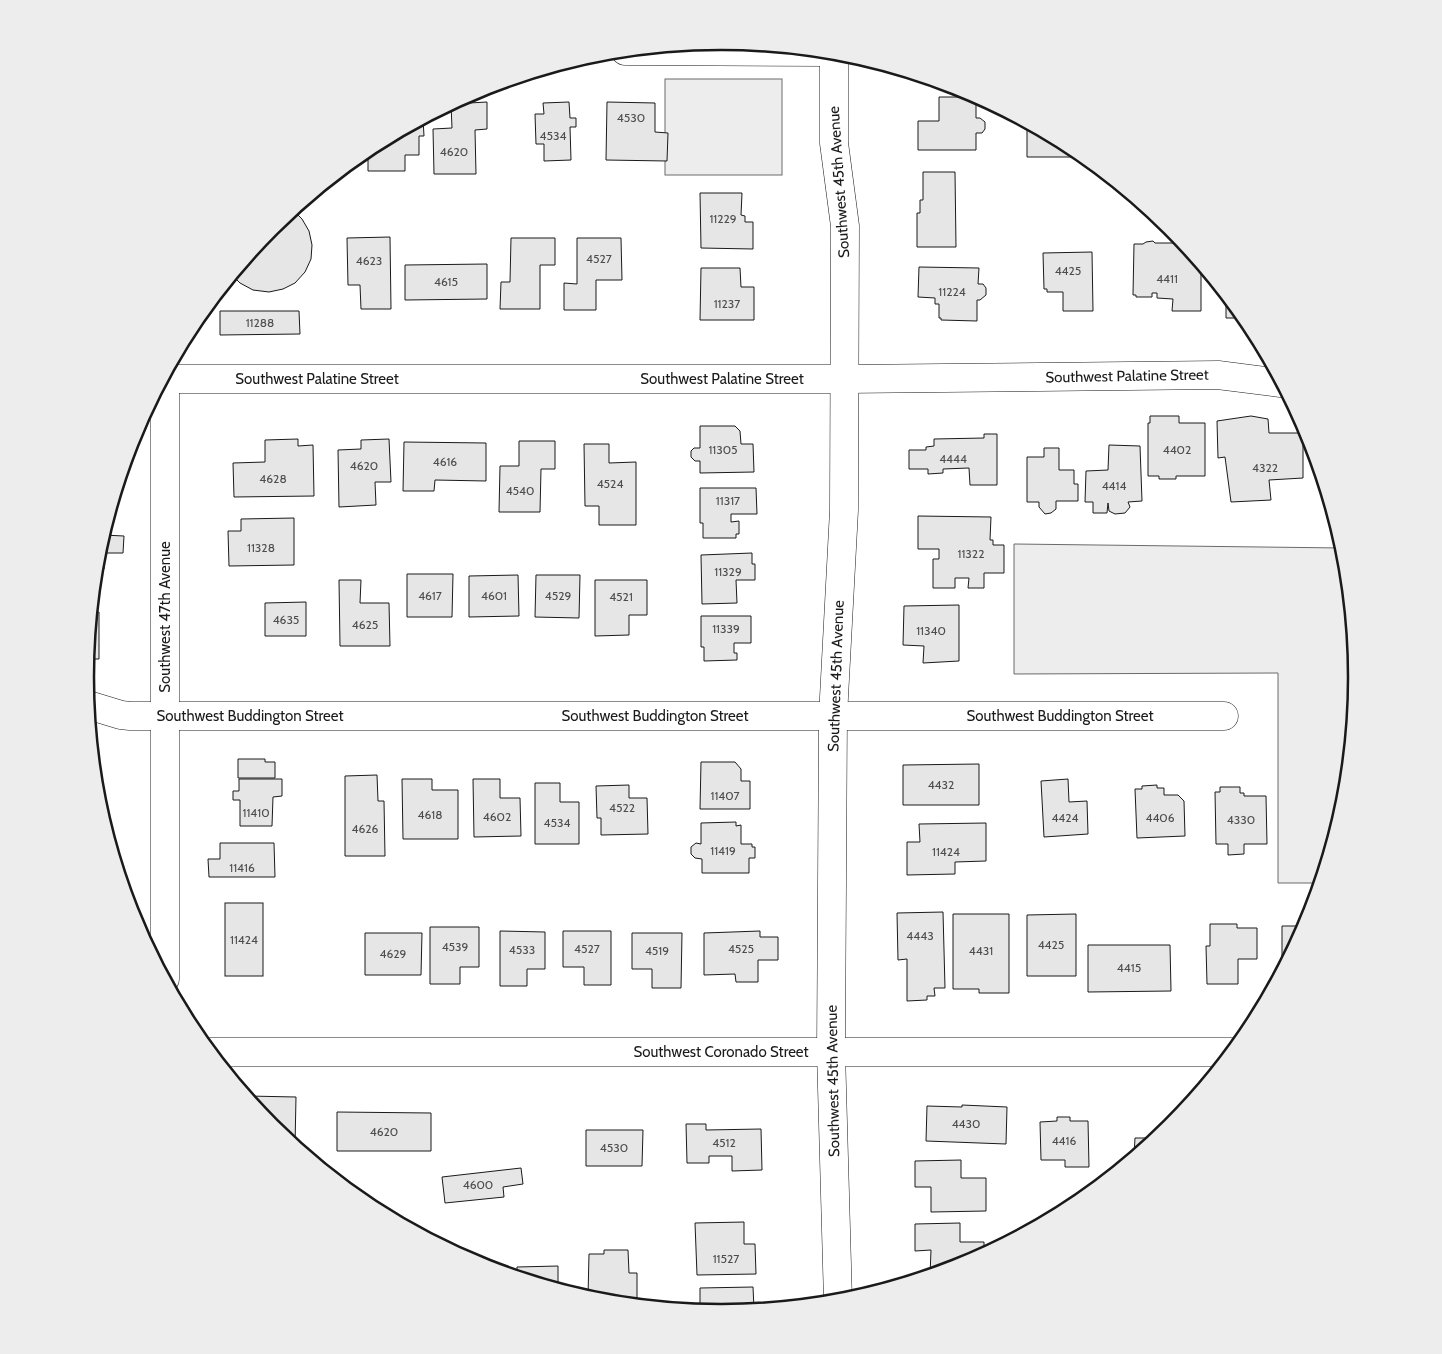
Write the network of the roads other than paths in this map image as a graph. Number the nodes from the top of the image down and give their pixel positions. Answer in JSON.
{"nodes":[{"id":1,"x":677,"y":51,"type":"edge"},
{"id":2,"x":769,"y":52,"type":"edge"},
{"id":3,"x":834,"y":60,"type":"edge"},
{"id":4,"x":170,"y":378,"type":"edge"},
{"id":5,"x":845,"y":380,"type":"junction"},
{"id":6,"x":1274,"y":382,"type":"edge"},
{"id":7,"x":164,"y":390,"type":"edge"},
{"id":8,"x":95,"y":707,"type":"edge"},
{"id":9,"x":165,"y":716,"type":"junction"},
{"id":10,"x":833,"y":716,"type":"junction"},
{"id":11,"x":1224,"y":716,"type":"dead end"},
{"id":12,"x":165,"y":965,"type":"edge"},
{"id":13,"x":219,"y":1052,"type":"edge"},
{"id":14,"x":831,"y":1052,"type":"junction"},
{"id":15,"x":1223,"y":1052,"type":"edge"},
{"id":16,"x":838,"y":1293,"type":"edge"}],
"edges":[{"from":1,"to":2,"type":"street"},
{"from":3,"to":5,"type":"street","name":"Southwest 45th Avenue"},
{"from":4,"to":5,"type":"street","name":"Southwest Palatine Street"},
{"from":5,"to":6,"type":"street","name":"Southwest Palatine Street"},
{"from":5,"to":10,"type":"street","name":"Southwest 45th Avenue"},
{"from":7,"to":9,"type":"street","name":"Southwest 47th Avenue"},
{"from":8,"to":9,"type":"street","name":"Southwest Buddington Street"},
{"from":9,"to":10,"type":"street","name":"Southwest Buddington Street"},
{"from":9,"to":12,"type":"street","name":"Southwest 47th Avenue"},
{"from":10,"to":11,"type":"street","name":"Southwest Buddington Street"},
{"from":10,"to":14,"type":"street","name":"Southwest 45th Avenue"},
{"from":13,"to":14,"type":"street","name":"Southwest Coronado Street"},
{"from":14,"to":15,"type":"street","name":"Southwest Coronado Street"},
{"from":14,"to":16,"type":"street","name":"Southwest 45th Avenue"}]}
